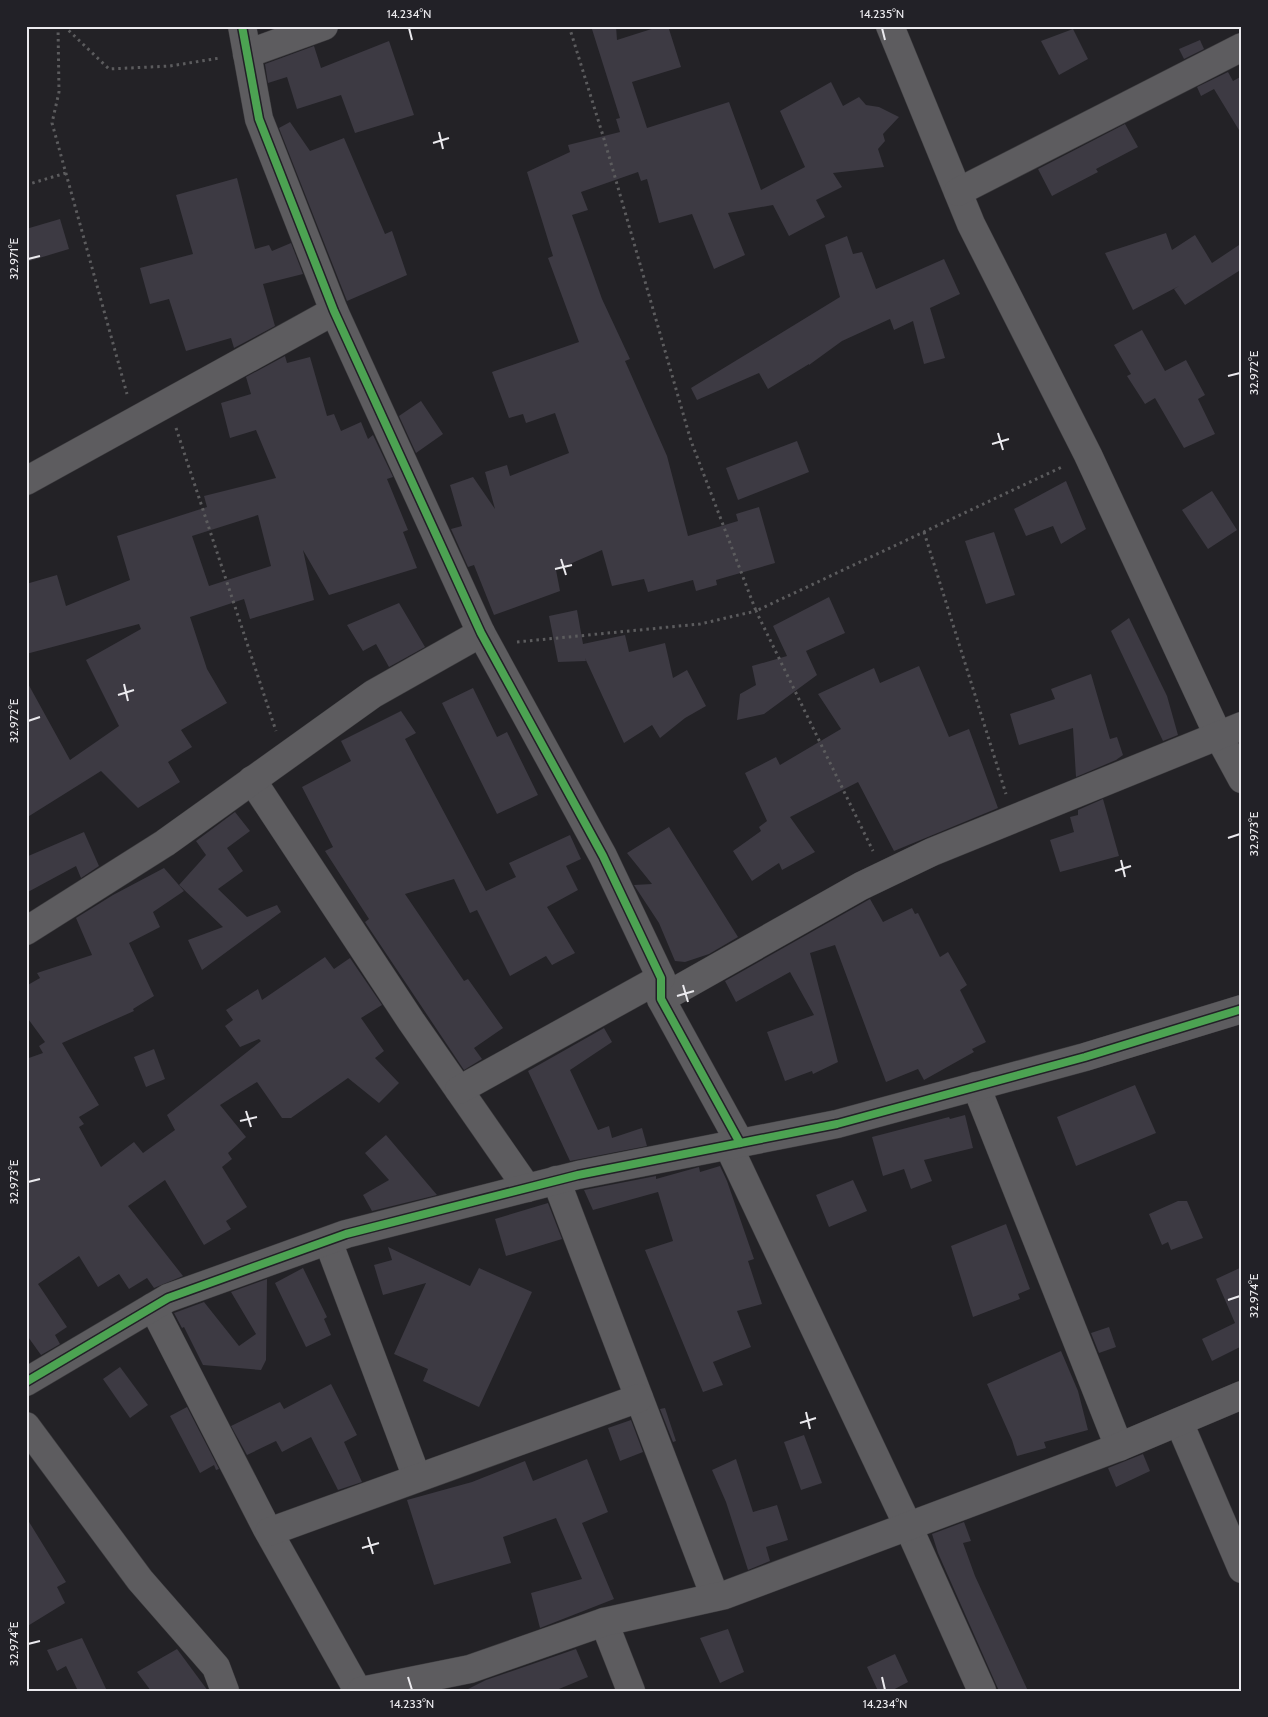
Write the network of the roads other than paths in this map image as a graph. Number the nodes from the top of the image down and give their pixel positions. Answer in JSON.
{"nodes":[{"id":1,"x":242,"y":26,"type":"edge"},
{"id":2,"x":324,"y":26,"type":"edge"},
{"id":3,"x":890,"y":26,"type":"edge"},
{"id":4,"x":1242,"y":46,"type":"edge"},
{"id":5,"x":247,"y":54,"type":"junction"},
{"id":6,"x":958,"y":192,"type":"junction"},
{"id":7,"x":334,"y":311,"type":"junction"},
{"id":8,"x":26,"y":481,"type":"edge"},
{"id":9,"x":484,"y":639,"type":"junction"},
{"id":10,"x":1230,"y":731,"type":"edge"},
{"id":11,"x":1242,"y":779,"type":"edge"},
{"id":12,"x":252,"y":780,"type":"junction"},
{"id":13,"x":26,"y":930,"type":"edge"},
{"id":14,"x":661,"y":989,"type":"junction"},
{"id":15,"x":1242,"y":1009,"type":"edge"},
{"id":16,"x":976,"y":1086,"type":"junction"},
{"id":17,"x":459,"y":1090,"type":"junction"},
{"id":18,"x":734,"y":1144,"type":"junction"},
{"id":19,"x":556,"y":1180,"type":"junction"},
{"id":20,"x":528,"y":1188,"type":"junction"},
{"id":21,"x":328,"y":1241,"type":"junction"},
{"id":22,"x":153,"y":1307,"type":"junction"},
{"id":23,"x":26,"y":1382,"type":"edge"},
{"id":24,"x":1242,"y":1395,"type":"edge"},
{"id":25,"x":639,"y":1398,"type":"junction"},
{"id":26,"x":1180,"y":1422,"type":"junction"},
{"id":27,"x":26,"y":1426,"type":"edge"},
{"id":28,"x":1119,"y":1447,"type":"junction"},
{"id":29,"x":417,"y":1478,"type":"junction"},
{"id":30,"x":908,"y":1526,"type":"junction"},
{"id":31,"x":269,"y":1532,"type":"junction"},
{"id":32,"x":1242,"y":1569,"type":"edge"},
{"id":33,"x":715,"y":1597,"type":"junction"},
{"id":34,"x":604,"y":1622,"type":"junction"},
{"id":35,"x":404,"y":1687,"type":"edge"},
{"id":36,"x":225,"y":1691,"type":"edge"},
{"id":37,"x":359,"y":1691,"type":"edge"},
{"id":38,"x":631,"y":1691,"type":"edge"},
{"id":39,"x":982,"y":1691,"type":"edge"}],
"edges":[{"from":1,"to":5,"type":"street"},
{"from":2,"to":5,"type":"street"},
{"from":3,"to":6,"type":"street"},
{"from":4,"to":6,"type":"street"},
{"from":5,"to":7,"type":"street"},
{"from":6,"to":10,"type":"street"},
{"from":7,"to":8,"type":"street"},
{"from":7,"to":9,"type":"street"},
{"from":9,"to":12,"type":"street"},
{"from":9,"to":14,"type":"street"},
{"from":10,"to":11,"type":"street"},
{"from":10,"to":14,"type":"street"},
{"from":12,"to":13,"type":"street"},
{"from":12,"to":17,"type":"street"},
{"from":14,"to":17,"type":"street"},
{"from":14,"to":18,"type":"street"},
{"from":15,"to":16,"type":"street"},
{"from":16,"to":18,"type":"street"},
{"from":16,"to":28,"type":"street"},
{"from":17,"to":20,"type":"street"},
{"from":18,"to":19,"type":"street"},
{"from":18,"to":30,"type":"street"},
{"from":19,"to":20,"type":"street"},
{"from":19,"to":25,"type":"street"},
{"from":20,"to":21,"type":"street"},
{"from":21,"to":22,"type":"street"},
{"from":21,"to":29,"type":"street"},
{"from":22,"to":23,"type":"street"},
{"from":22,"to":31,"type":"street"},
{"from":24,"to":26,"type":"street"},
{"from":25,"to":29,"type":"street"},
{"from":25,"to":33,"type":"street"},
{"from":26,"to":28,"type":"street"},
{"from":26,"to":32,"type":"street"},
{"from":27,"to":36,"type":"street"},
{"from":28,"to":30,"type":"street"},
{"from":29,"to":31,"type":"street"},
{"from":30,"to":33,"type":"street"},
{"from":30,"to":39,"type":"street"},
{"from":31,"to":37,"type":"street"},
{"from":33,"to":34,"type":"street"},
{"from":34,"to":35,"type":"street"},
{"from":34,"to":38,"type":"street"},
{"from":35,"to":37,"type":"street"}]}
